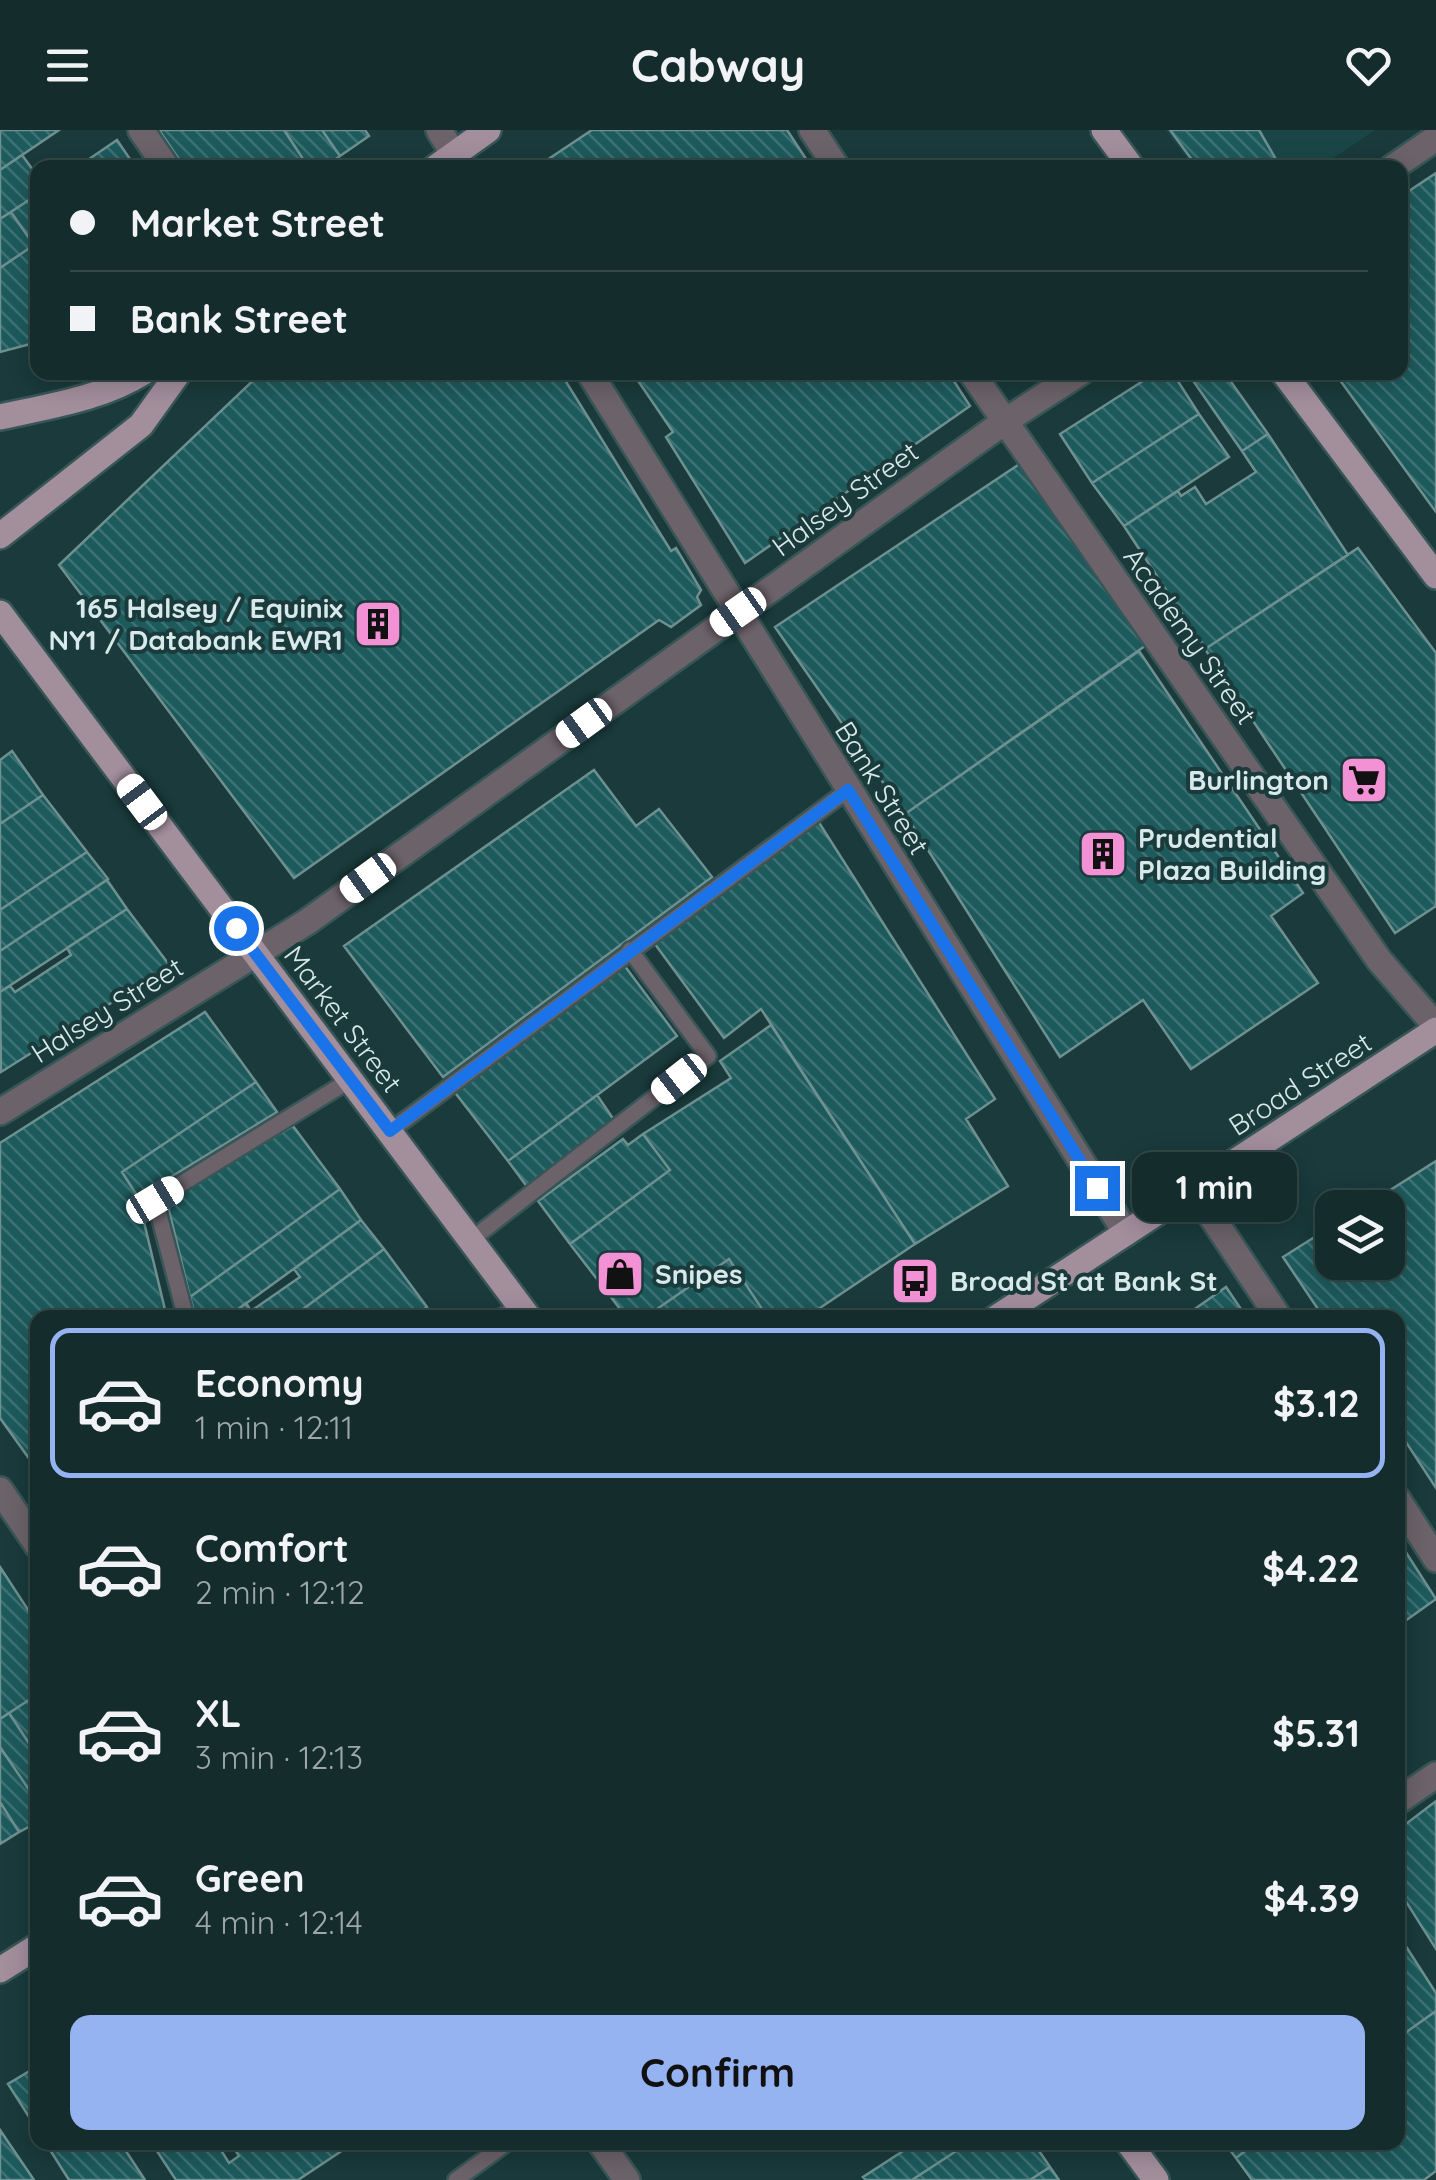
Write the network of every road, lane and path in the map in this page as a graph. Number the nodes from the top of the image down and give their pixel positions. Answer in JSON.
{"nodes":[{"id":1,"x":141,"y":130,"type":"edge"},
{"id":2,"x":439,"y":130,"type":"edge"},
{"id":3,"x":488,"y":130,"type":"edge"},
{"id":4,"x":812,"y":130,"type":"edge"},
{"id":5,"x":1104,"y":130,"type":"edge"},
{"id":6,"x":1436,"y":138,"type":"edge"},
{"id":7,"x":162,"y":160,"type":"edge"},
{"id":8,"x":449,"y":160,"type":"edge"},
{"id":9,"x":453,"y":160,"type":"edge"},
{"id":10,"x":832,"y":160,"type":"edge"},
{"id":11,"x":1126,"y":160,"type":"edge"},
{"id":12,"x":1404,"y":160,"type":"edge"},
{"id":13,"x":128,"y":380,"type":"edge"},
{"id":14,"x":173,"y":380,"type":"edge"},
{"id":15,"x":594,"y":380,"type":"edge"},
{"id":16,"x":976,"y":380,"type":"edge"},
{"id":17,"x":1069,"y":380,"type":"edge"},
{"id":18,"x":1289,"y":380,"type":"edge"},
{"id":19,"x":0,"y":417,"type":"edge"},
{"id":20,"x":1004,"y":422,"type":"junction"},
{"id":21,"x":0,"y":536,"type":"edge"},
{"id":22,"x":1436,"y":576,"type":"edge"},
{"id":23,"x":738,"y":612,"type":"junction"},
{"id":24,"x":0,"y":613,"type":"edge"},
{"id":25,"x":848,"y":790,"type":"junction"},
{"id":26,"x":630,"y":950,"type":"junction"},
{"id":27,"x":255,"y":953,"type":"junction"},
{"id":28,"x":1436,"y":1028,"type":"edge"},
{"id":29,"x":350,"y":1080,"type":"junction"},
{"id":30,"x":0,"y":1112,"type":"edge"},
{"id":31,"x":390,"y":1131,"type":"junction"},
{"id":32,"x":1194,"y":1190,"type":"junction"},
{"id":33,"x":1126,"y":1233,"type":"junction"},
{"id":34,"x":472,"y":1238,"type":"junction"},
{"id":35,"x":184,"y":1310,"type":"edge"},
{"id":36,"x":514,"y":1310,"type":"edge"},
{"id":37,"x":1008,"y":1310,"type":"edge"},
{"id":38,"x":1274,"y":1310,"type":"edge"},
{"id":39,"x":0,"y":1490,"type":"edge"},
{"id":40,"x":1405,"y":1511,"type":"edge"},
{"id":41,"x":30,"y":1534,"type":"edge"},
{"id":42,"x":1436,"y":1560,"type":"edge"},
{"id":43,"x":1436,"y":1775,"type":"edge"},
{"id":44,"x":1405,"y":1796,"type":"edge"},
{"id":45,"x":30,"y":1951,"type":"edge"},
{"id":46,"x":0,"y":1970,"type":"edge"},
{"id":47,"x":497,"y":2150,"type":"edge"},
{"id":48,"x":606,"y":2150,"type":"edge"},
{"id":49,"x":1134,"y":2150,"type":"edge"},
{"id":50,"x":456,"y":2180,"type":"edge"},
{"id":51,"x":627,"y":2180,"type":"edge"},
{"id":52,"x":1156,"y":2180,"type":"edge"}],
"edges":[{"from":1,"to":7,"type":"street"},
{"from":2,"to":8,"type":"street"},
{"from":3,"to":9,"type":"main road"},
{"from":4,"to":10,"type":"street"},
{"from":5,"to":11,"type":"main road"},
{"from":6,"to":12,"type":"street"},
{"from":13,"to":19,"type":"main road"},
{"from":14,"to":21,"type":"main road"},
{"from":15,"to":23,"type":"street","name":"Bank Street"},
{"from":16,"to":20,"type":"street","name":"Academy Street"},
{"from":17,"to":20,"type":"street","name":"Halsey Street"},
{"from":18,"to":22,"type":"main road"},
{"from":20,"to":23,"type":"street","name":"Halsey Street"},
{"from":20,"to":28,"type":"street","name":"Academy Street"},
{"from":23,"to":25,"type":"street","name":"Bank Street"},
{"from":23,"to":27,"type":"street","name":"Halsey Street"},
{"from":24,"to":27,"type":"main road","name":"Market Street"},
{"from":25,"to":26,"type":"lane"},
{"from":25,"to":33,"type":"street","name":"Bank Street"},
{"from":26,"to":31,"type":"lane"},
{"from":26,"to":34,"type":"lane"},
{"from":27,"to":29,"type":"main road","name":"Market Street"},
{"from":27,"to":30,"type":"street","name":"Halsey Street"},
{"from":28,"to":32,"type":"main road","name":"Broad Street"},
{"from":29,"to":31,"type":"main road","name":"Market Street"},
{"from":29,"to":35,"type":"lane"},
{"from":31,"to":34,"type":"main road","name":"Market Street"},
{"from":32,"to":33,"type":"main road","name":"Broad Street"},
{"from":32,"to":38,"type":"street"},
{"from":33,"to":37,"type":"main road","name":"Broad Street"},
{"from":34,"to":36,"type":"main road","name":"Market Street"},
{"from":39,"to":41,"type":"street"},
{"from":40,"to":42,"type":"street"},
{"from":43,"to":44,"type":"street"},
{"from":45,"to":46,"type":"main road"},
{"from":47,"to":50,"type":"lane"},
{"from":48,"to":51,"type":"street"},
{"from":49,"to":52,"type":"main road"}]}
